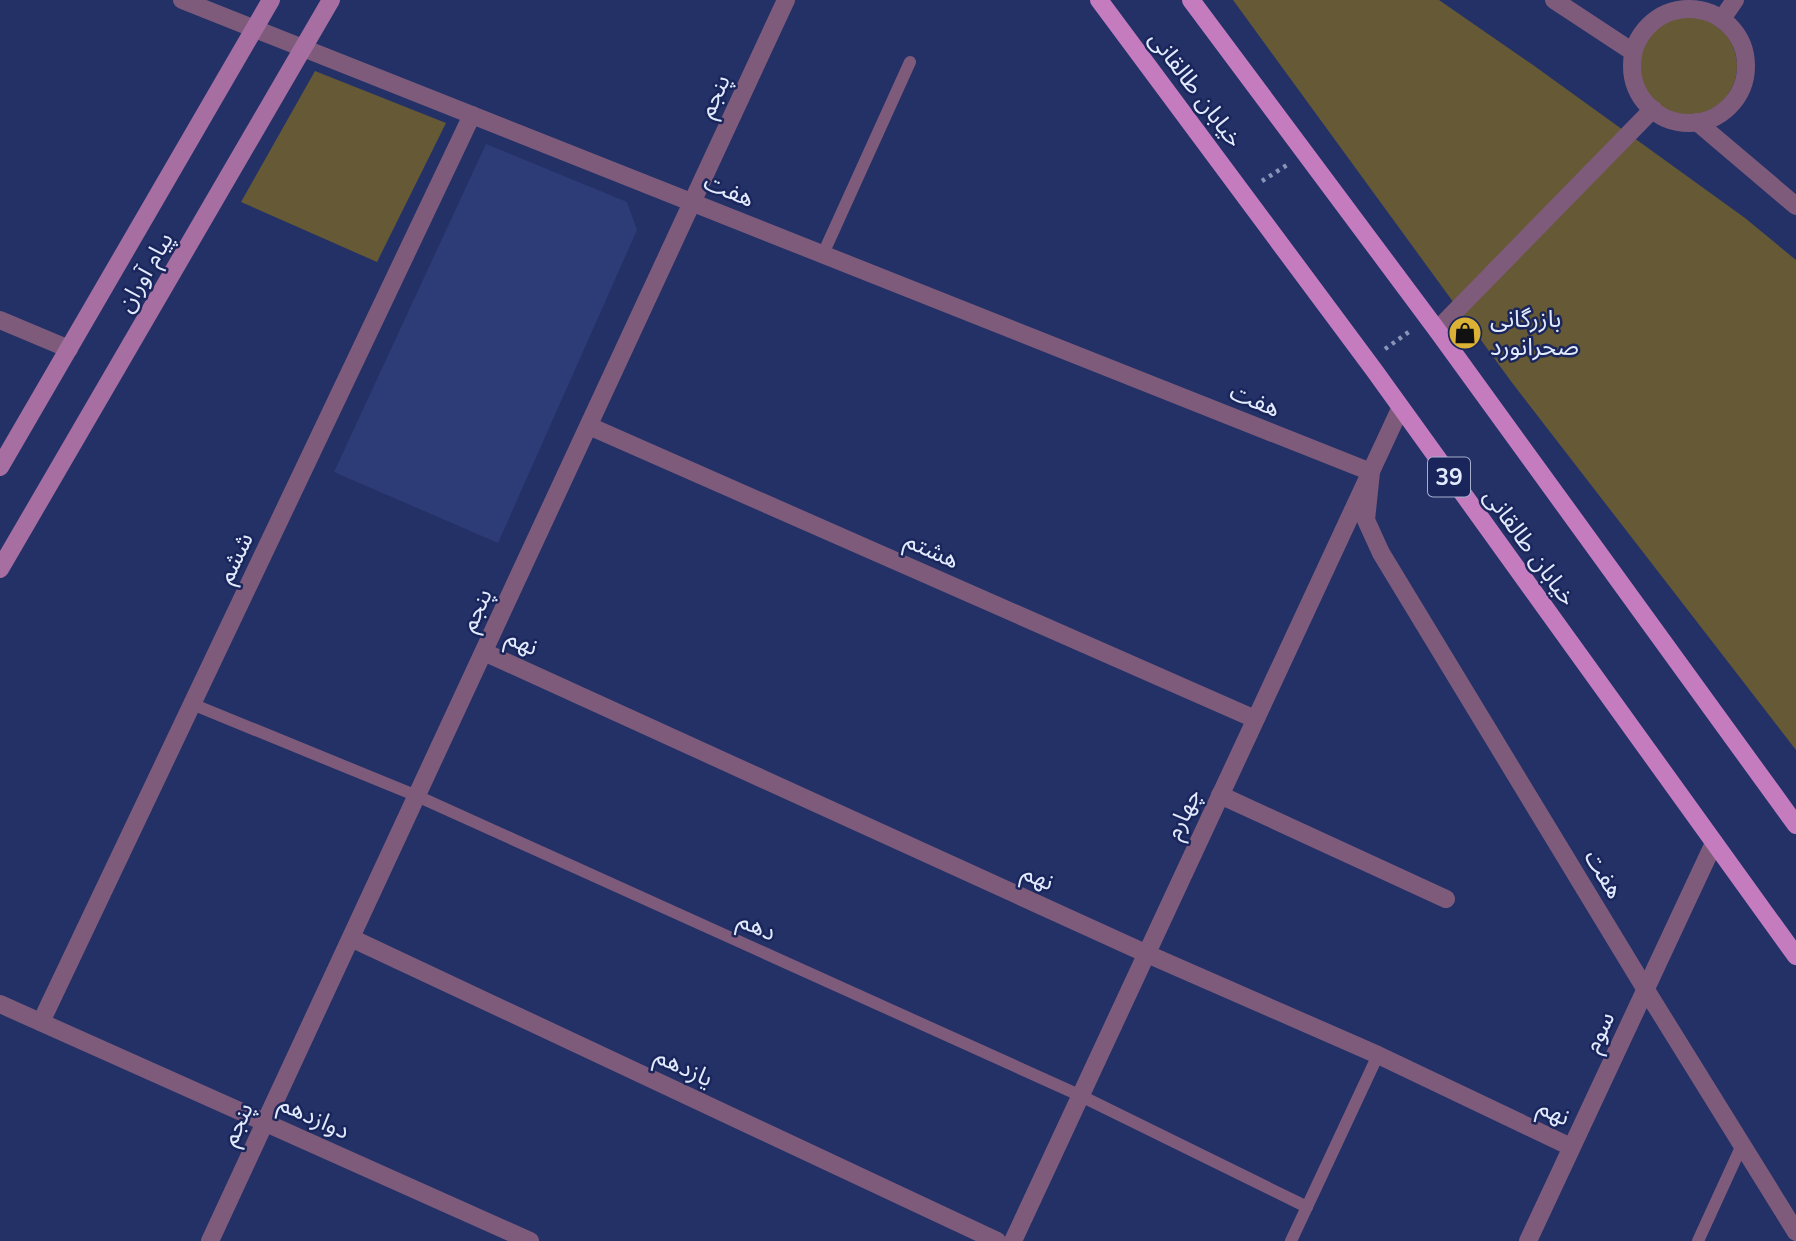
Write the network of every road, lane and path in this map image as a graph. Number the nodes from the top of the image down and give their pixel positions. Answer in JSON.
{"nodes":[{"id":1,"x":182,"y":0,"type":"edge"},
{"id":2,"x":271,"y":0,"type":"edge"},
{"id":3,"x":331,"y":0,"type":"edge"},
{"id":4,"x":786,"y":0,"type":"edge"},
{"id":5,"x":1099,"y":0,"type":"edge"},
{"id":6,"x":1192,"y":0,"type":"edge"},
{"id":7,"x":1554,"y":0,"type":"edge"},
{"id":8,"x":1735,"y":0,"type":"edge"},
{"id":9,"x":1722,"y":19,"type":"junction"},
{"id":10,"x":254,"y":29,"type":"junction"},
{"id":11,"x":303,"y":48,"type":"junction"},
{"id":12,"x":1633,"y":52,"type":"junction"},
{"id":13,"x":910,"y":62,"type":"dead end"},
{"id":14,"x":1653,"y":109,"type":"junction"},
{"id":15,"x":472,"y":115,"type":"junction"},
{"id":16,"x":1697,"y":122,"type":"junction"},
{"id":17,"x":1305,"y":153,"type":"junction"},
{"id":18,"x":1243,"y":194,"type":"junction"},
{"id":19,"x":692,"y":202,"type":"junction"},
{"id":20,"x":1796,"y":206,"type":"edge"},
{"id":21,"x":822,"y":254,"type":"junction"},
{"id":22,"x":0,"y":320,"type":"edge"},
{"id":23,"x":1432,"y":324,"type":"junction"},
{"id":24,"x":69,"y":349,"type":"junction"},
{"id":25,"x":1368,"y":361,"type":"junction"},
{"id":26,"x":1400,"y":409,"type":"junction"},
{"id":27,"x":589,"y":426,"type":"junction"},
{"id":28,"x":0,"y":467,"type":"edge"},
{"id":29,"x":1371,"y":472,"type":"junction"},
{"id":30,"x":0,"y":569,"type":"edge"},
{"id":31,"x":484,"y":652,"type":"junction"},
{"id":32,"x":192,"y":704,"type":"junction"},
{"id":33,"x":1255,"y":719,"type":"junction"},
{"id":34,"x":1220,"y":795,"type":"junction"},
{"id":35,"x":417,"y":796,"type":"junction"},
{"id":36,"x":1796,"y":825,"type":"edge"},
{"id":37,"x":1714,"y":843,"type":"junction"},
{"id":38,"x":1446,"y":899,"type":"dead end"},
{"id":39,"x":351,"y":938,"type":"junction"},
{"id":40,"x":1145,"y":953,"type":"junction"},
{"id":41,"x":1796,"y":956,"type":"edge"},
{"id":42,"x":1646,"y":990,"type":"junction"},
{"id":43,"x":0,"y":1004,"type":"edge"},
{"id":44,"x":41,"y":1022,"type":"junction"},
{"id":45,"x":1378,"y":1055,"type":"junction"},
{"id":46,"x":1079,"y":1095,"type":"junction"},
{"id":47,"x":265,"y":1122,"type":"junction"},
{"id":48,"x":1742,"y":1145,"type":"junction"},
{"id":49,"x":1572,"y":1147,"type":"junction"},
{"id":50,"x":1307,"y":1207,"type":"junction"},
{"id":51,"x":1796,"y":1232,"type":"edge"},
{"id":52,"x":210,"y":1241,"type":"edge"},
{"id":53,"x":530,"y":1241,"type":"edge"},
{"id":54,"x":997,"y":1241,"type":"edge"},
{"id":55,"x":1013,"y":1241,"type":"edge"},
{"id":56,"x":1290,"y":1241,"type":"edge"},
{"id":57,"x":1528,"y":1241,"type":"edge"},
{"id":58,"x":1698,"y":1241,"type":"edge"}],
"edges":[{"from":1,"to":10,"type":"street","name":"هفت"},
{"from":2,"to":10,"type":"main road","name":"پیام آوران"},
{"from":3,"to":11,"type":"main road","name":"پیام آوران"},
{"from":4,"to":19,"type":"street","name":"پنجم"},
{"from":5,"to":18,"type":"main road","name":"خیابان طالقانی","number":"39"},
{"from":6,"to":17,"type":"main road","name":"خیابان طالقانی"},
{"from":7,"to":12,"type":"street"},
{"from":8,"to":9,"type":"street"},
{"from":9,"to":12,"type":"street"},
{"from":9,"to":16,"type":"street"},
{"from":10,"to":11,"type":"street","name":"هفت"},
{"from":10,"to":24,"type":"main road","name":"پیام آوران"},
{"from":11,"to":15,"type":"street","name":"هفت"},
{"from":11,"to":30,"type":"main road","name":"پیام آوران"},
{"from":12,"to":14,"type":"street"},
{"from":13,"to":21,"type":"lane"},
{"from":14,"to":16,"type":"street"},
{"from":14,"to":23,"type":"street"},
{"from":15,"to":19,"type":"street","name":"هفت"},
{"from":15,"to":32,"type":"street","name":"ششم"},
{"from":16,"to":20,"type":"street"},
{"from":17,"to":18,"type":"path"},
{"from":17,"to":23,"type":"main road","name":"خیابان طالقانی"},
{"from":18,"to":25,"type":"main road","name":"خیابان طالقانی","number":"39"},
{"from":19,"to":21,"type":"street","name":"هفت"},
{"from":19,"to":27,"type":"street","name":"پنجم"},
{"from":21,"to":29,"type":"street","name":"هفت"},
{"from":22,"to":24,"type":"street"},
{"from":23,"to":25,"type":"path"},
{"from":23,"to":36,"type":"main road","name":"خیابان طالقانی"},
{"from":24,"to":28,"type":"main road","name":"پیام آوران"},
{"from":25,"to":26,"type":"main road","name":"خیابان طالقانی","number":"39"},
{"from":26,"to":29,"type":"street","name":"چهارم"},
{"from":26,"to":37,"type":"main road","name":"خیابان طالقانی","number":"39"},
{"from":27,"to":31,"type":"street","name":"پنجم"},
{"from":27,"to":33,"type":"street","name":"هشتم"},
{"from":29,"to":33,"type":"street","name":"چهارم"},
{"from":29,"to":42,"type":"street","name":"هفت"},
{"from":31,"to":35,"type":"street","name":"پنجم"},
{"from":31,"to":40,"type":"street","name":"نهم"},
{"from":32,"to":35,"type":"lane","name":"دهم"},
{"from":32,"to":44,"type":"street","name":"ششم"},
{"from":33,"to":34,"type":"street","name":"چهارم"},
{"from":34,"to":38,"type":"street"},
{"from":34,"to":40,"type":"street","name":"چهارم"},
{"from":35,"to":39,"type":"street","name":"پنجم"},
{"from":35,"to":46,"type":"lane","name":"دهم"},
{"from":37,"to":41,"type":"main road","name":"خیابان طالقانی","number":"39"},
{"from":37,"to":42,"type":"street","name":"سوم"},
{"from":39,"to":47,"type":"street","name":"پنجم"},
{"from":39,"to":54,"type":"street","name":"یازدهم"},
{"from":40,"to":45,"type":"street","name":"نهم"},
{"from":40,"to":46,"type":"street","name":"چهارم"},
{"from":42,"to":48,"type":"street","name":"هفت"},
{"from":42,"to":49,"type":"street","name":"سوم"},
{"from":43,"to":44,"type":"street","name":"دوازدهم"},
{"from":44,"to":47,"type":"street","name":"دوازدهم"},
{"from":45,"to":49,"type":"street","name":"نهم"},
{"from":45,"to":50,"type":"lane"},
{"from":46,"to":50,"type":"lane","name":"دهم"},
{"from":46,"to":55,"type":"street","name":"چهارم"},
{"from":47,"to":52,"type":"street","name":"پنجم"},
{"from":47,"to":53,"type":"street","name":"دوازدهم"},
{"from":48,"to":51,"type":"street","name":"هفت"},
{"from":48,"to":58,"type":"lane"},
{"from":49,"to":57,"type":"street","name":"سوم"},
{"from":50,"to":56,"type":"lane"}]}
